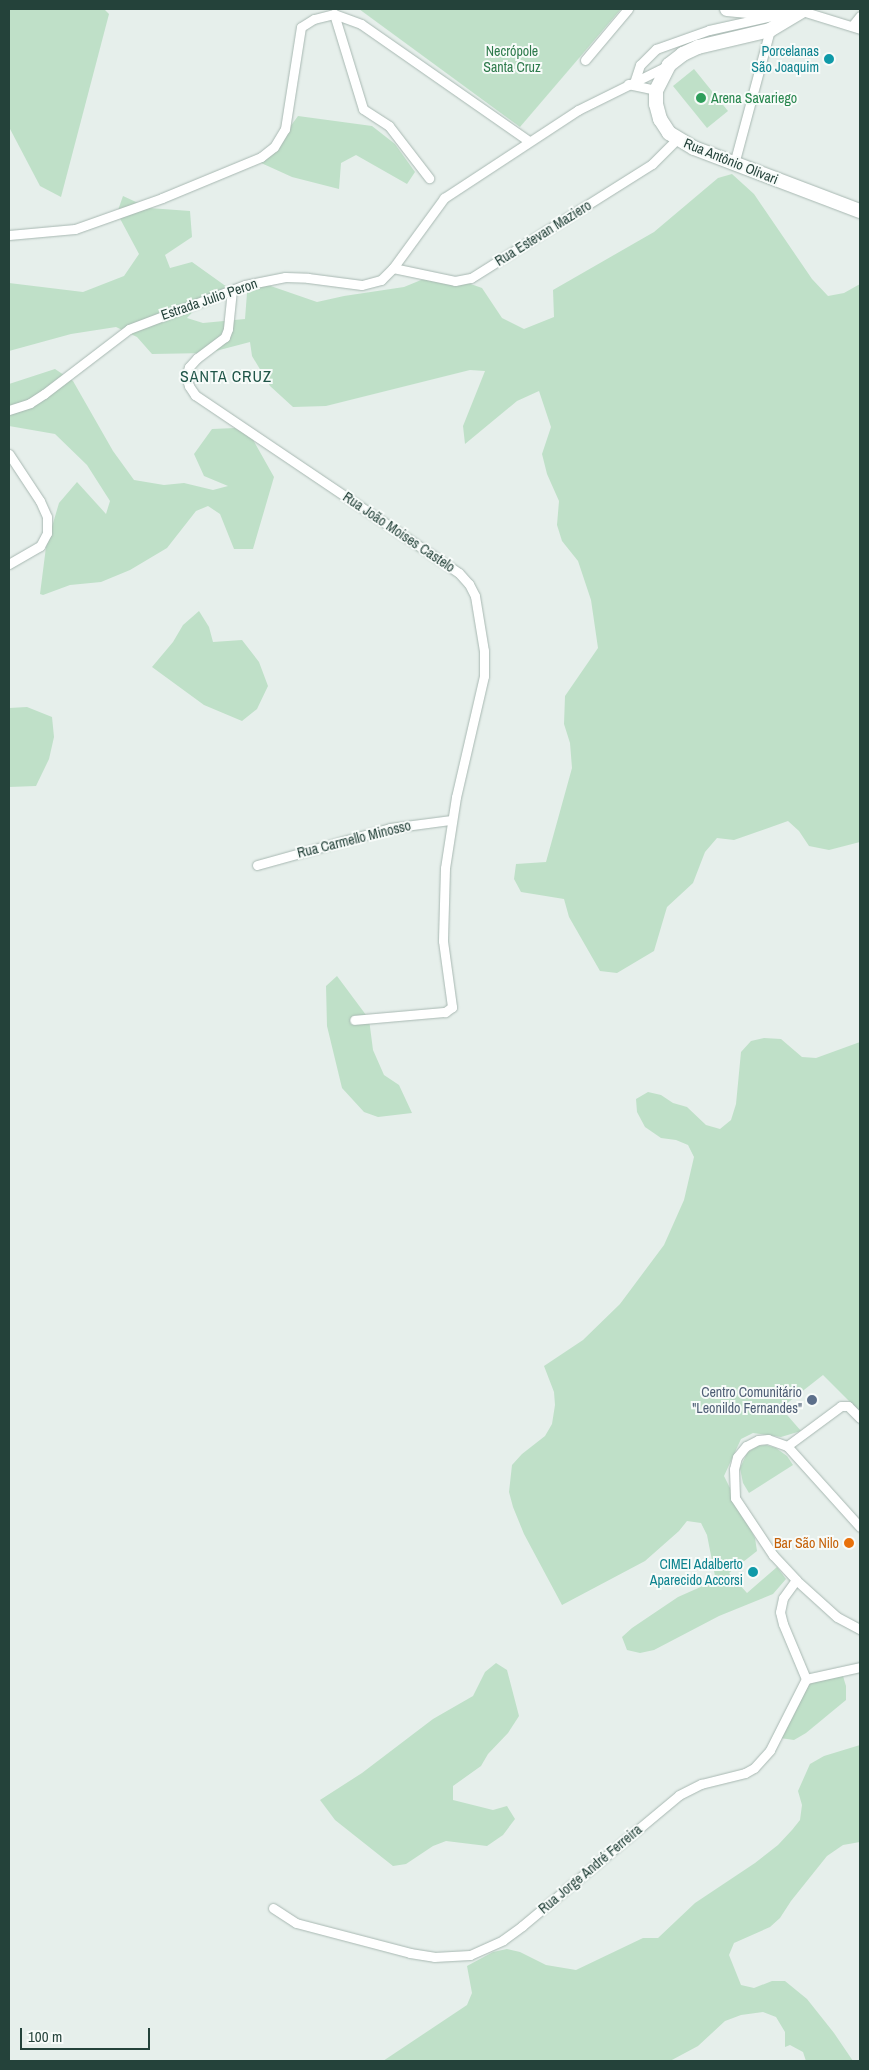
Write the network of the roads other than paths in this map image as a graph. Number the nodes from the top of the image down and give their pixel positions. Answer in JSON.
{"nodes":[{"id":1,"x":628,"y":9,"type":"edge"},
{"id":2,"x":727,"y":9,"type":"edge"},
{"id":3,"x":803,"y":10,"type":"edge"},
{"id":4,"x":334,"y":14,"type":"junction"},
{"id":5,"x":779,"y":14,"type":"junction"},
{"id":6,"x":860,"y":16,"type":"edge"},
{"id":7,"x":856,"y":28,"type":"edge"},
{"id":8,"x":770,"y":30,"type":"junction"},
{"id":9,"x":585,"y":60,"type":"dead end"},
{"id":10,"x":669,"y":65,"type":"junction"},
{"id":11,"x":631,"y":82,"type":"junction"},
{"id":12,"x":656,"y":90,"type":"junction"},
{"id":13,"x":676,"y":140,"type":"junction"},
{"id":14,"x":529,"y":142,"type":"junction"},
{"id":15,"x":734,"y":164,"type":"junction"},
{"id":16,"x":429,"y":178,"type":"dead end"},
{"id":17,"x":860,"y":212,"type":"edge"},
{"id":18,"x":9,"y":235,"type":"edge"},
{"id":19,"x":393,"y":268,"type":"junction"},
{"id":20,"x":232,"y":290,"type":"junction"},
{"id":21,"x":9,"y":410,"type":"edge"},
{"id":22,"x":9,"y":454,"type":"edge"},
{"id":23,"x":9,"y":564,"type":"edge"},
{"id":24,"x":451,"y":820,"type":"junction"},
{"id":25,"x":258,"y":864,"type":"dead end"},
{"id":26,"x":354,"y":1020,"type":"dead end"},
{"id":27,"x":860,"y":1418,"type":"edge"},
{"id":28,"x":787,"y":1446,"type":"junction"},
{"id":29,"x":860,"y":1527,"type":"edge"},
{"id":30,"x":796,"y":1580,"type":"junction"},
{"id":31,"x":860,"y":1629,"type":"edge"},
{"id":32,"x":860,"y":1667,"type":"edge"},
{"id":33,"x":806,"y":1679,"type":"junction"},
{"id":34,"x":273,"y":1908,"type":"dead end"}],
"edges":[{"from":1,"to":9,"type":"street"},
{"from":2,"to":5,"type":"street"},
{"from":3,"to":5,"type":"street"},
{"from":3,"to":7,"type":"street"},
{"from":3,"to":8,"type":"street"},
{"from":4,"to":14,"type":"street"},
{"from":4,"to":16,"type":"street"},
{"from":4,"to":18,"type":"street"},
{"from":5,"to":11,"type":"street"},
{"from":6,"to":7,"type":"street"},
{"from":8,"to":10,"type":"street"},
{"from":8,"to":15,"type":"street"},
{"from":10,"to":11,"type":"street","name":"Estrada Julio Peron"},
{"from":10,"to":12,"type":"street"},
{"from":11,"to":12,"type":"street"},
{"from":11,"to":14,"type":"street","name":"Estrada Julio Peron"},
{"from":12,"to":13,"type":"street","name":"Rua Antônio Olivari"},
{"from":13,"to":15,"type":"street","name":"Rua Antônio Olivari"},
{"from":13,"to":19,"type":"street","name":"Rua Estevan Maziero"},
{"from":14,"to":19,"type":"street","name":"Estrada Julio Peron"},
{"from":15,"to":17,"type":"street","name":"Rua Antônio Olivari"},
{"from":19,"to":20,"type":"street","name":"Estrada Julio Peron"},
{"from":20,"to":21,"type":"street","name":"Estrada Julio Peron"},
{"from":20,"to":24,"type":"street","name":"Rua João Moises Castelo"},
{"from":22,"to":23,"type":"street"},
{"from":24,"to":25,"type":"street","name":"Rua Carmello Minosso"},
{"from":24,"to":26,"type":"street","name":"Rua João Moises Castelo"},
{"from":27,"to":28,"type":"street"},
{"from":28,"to":29,"type":"street"},
{"from":28,"to":30,"type":"street"},
{"from":30,"to":31,"type":"street"},
{"from":30,"to":33,"type":"street"},
{"from":32,"to":33,"type":"street"},
{"from":33,"to":34,"type":"street","name":"Rua Jorge André Ferreira"}]}
